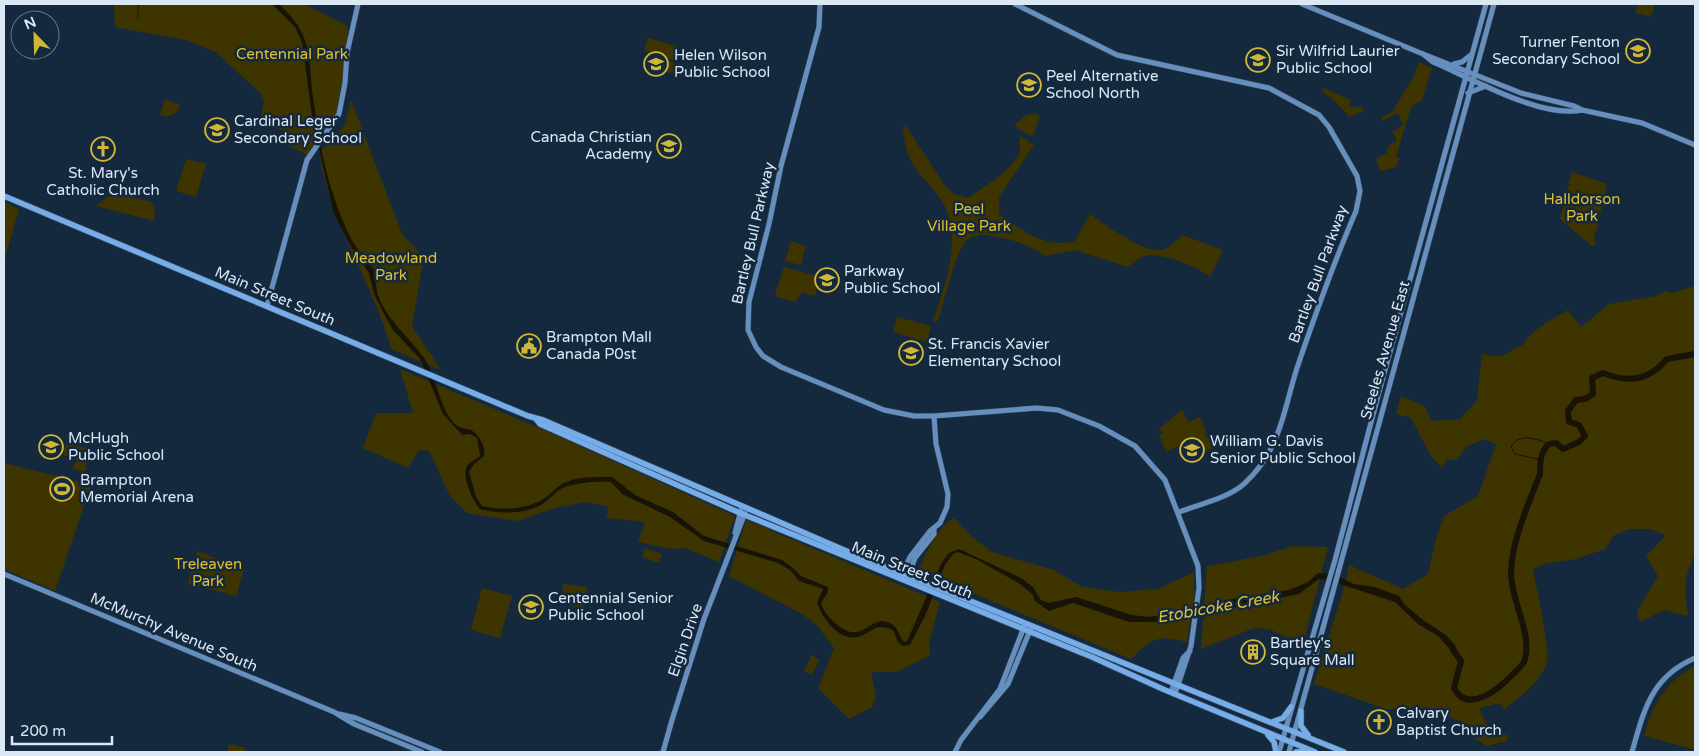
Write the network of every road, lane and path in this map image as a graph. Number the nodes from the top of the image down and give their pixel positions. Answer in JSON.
{"nodes":[{"id":1,"x":358,"y":4,"type":"edge"},
{"id":2,"x":820,"y":4,"type":"edge"},
{"id":3,"x":1015,"y":4,"type":"edge"},
{"id":4,"x":1302,"y":4,"type":"edge"},
{"id":5,"x":1486,"y":4,"type":"edge"},
{"id":6,"x":1494,"y":4,"type":"edge"},
{"id":7,"x":1472,"y":53,"type":"junction"},
{"id":8,"x":1423,"y":54,"type":"junction"},
{"id":9,"x":1454,"y":64,"type":"junction"},
{"id":10,"x":1467,"y":70,"type":"junction"},
{"id":11,"x":1474,"y":73,"type":"junction"},
{"id":12,"x":1465,"y":76,"type":"junction"},
{"id":13,"x":1473,"y":80,"type":"junction"},
{"id":14,"x":1487,"y":86,"type":"junction"},
{"id":15,"x":1468,"y":93,"type":"junction"},
{"id":16,"x":1582,"y":110,"type":"junction"},
{"id":17,"x":1695,"y":145,"type":"edge"},
{"id":18,"x":4,"y":196,"type":"edge"},
{"id":19,"x":267,"y":306,"type":"junction"},
{"id":20,"x":934,"y":416,"type":"junction"},
{"id":21,"x":536,"y":419,"type":"junction"},
{"id":22,"x":744,"y":507,"type":"junction"},
{"id":23,"x":1179,"y":512,"type":"junction"},
{"id":24,"x":742,"y":514,"type":"junction"},
{"id":25,"x":4,"y":574,"type":"edge"},
{"id":26,"x":904,"y":577,"type":"junction"},
{"id":27,"x":943,"y":593,"type":"junction"},
{"id":28,"x":1329,"y":593,"type":"junction"},
{"id":29,"x":1029,"y":624,"type":"junction"},
{"id":30,"x":1026,"y":630,"type":"junction"},
{"id":31,"x":1695,"y":658,"type":"edge"},
{"id":32,"x":1177,"y":683,"type":"junction"},
{"id":33,"x":1173,"y":693,"type":"junction"},
{"id":34,"x":1224,"y":703,"type":"junction"},
{"id":35,"x":1291,"y":707,"type":"junction"},
{"id":36,"x":1301,"y":711,"type":"junction"},
{"id":37,"x":334,"y":712,"type":"junction"},
{"id":38,"x":1220,"y":713,"type":"junction"},
{"id":39,"x":1270,"y":722,"type":"junction"},
{"id":40,"x":1285,"y":728,"type":"junction"},
{"id":41,"x":1265,"y":732,"type":"junction"},
{"id":42,"x":1295,"y":732,"type":"junction"},
{"id":43,"x":1282,"y":739,"type":"junction"},
{"id":44,"x":1316,"y":741,"type":"junction"},
{"id":45,"x":1292,"y":743,"type":"junction"},
{"id":46,"x":422,"y":752,"type":"edge"},
{"id":47,"x":440,"y":752,"type":"edge"},
{"id":48,"x":663,"y":752,"type":"edge"},
{"id":49,"x":955,"y":752,"type":"edge"},
{"id":50,"x":1278,"y":752,"type":"edge"},
{"id":51,"x":1289,"y":752,"type":"edge"},
{"id":52,"x":1296,"y":752,"type":"edge"},
{"id":53,"x":1314,"y":752,"type":"edge"},
{"id":54,"x":1344,"y":752,"type":"edge"},
{"id":55,"x":1632,"y":752,"type":"edge"}],
"edges":[{"from":1,"to":19,"type":"street"},
{"from":2,"to":20,"type":"street","name":"Bartley Bull Parkway"},
{"from":3,"to":23,"type":"street","name":"Bartley Bull Parkway"},
{"from":4,"to":8,"type":"street"},
{"from":5,"to":7,"type":"street","name":"Steeles Avenue East"},
{"from":6,"to":11,"type":"street","name":"Steeles Avenue East"},
{"from":7,"to":9,"type":"street"},
{"from":7,"to":10,"type":"street","name":"Steeles Avenue East"},
{"from":8,"to":9,"type":"street"},
{"from":8,"to":12,"type":"street"},
{"from":9,"to":10,"type":"street"},
{"from":10,"to":11,"type":"street"},
{"from":10,"to":12,"type":"street","name":"Steeles Avenue East"},
{"from":11,"to":13,"type":"street","name":"Steeles Avenue East"},
{"from":11,"to":16,"type":"street"},
{"from":12,"to":13,"type":"street"},
{"from":12,"to":28,"type":"street","name":"Steeles Avenue East"},
{"from":13,"to":14,"type":"street"},
{"from":13,"to":15,"type":"street","name":"Steeles Avenue East"},
{"from":14,"to":15,"type":"street"},
{"from":14,"to":16,"type":"street"},
{"from":15,"to":28,"type":"street","name":"Steeles Avenue East"},
{"from":16,"to":17,"type":"street"},
{"from":18,"to":19,"type":"main road","name":"Main Street South"},
{"from":19,"to":21,"type":"main road","name":"Main Street South"},
{"from":20,"to":23,"type":"street","name":"Bartley Bull Parkway"},
{"from":20,"to":26,"type":"street"},
{"from":21,"to":22,"type":"main road","name":"Main Street South"},
{"from":21,"to":24,"type":"main road","name":"Main Street South"},
{"from":22,"to":24,"type":"street","name":"Elgin Drive"},
{"from":22,"to":26,"type":"main road","name":"Main Street South"},
{"from":23,"to":32,"type":"street","name":"Bartley Bull Parkway"},
{"from":24,"to":26,"type":"main road","name":"Main Street South"},
{"from":24,"to":48,"type":"street","name":"Elgin Drive"},
{"from":25,"to":37,"type":"street","name":"McMurchy Avenue South"},
{"from":26,"to":27,"type":"main road","name":"Main Street South"},
{"from":27,"to":29,"type":"main road","name":"Main Street South"},
{"from":27,"to":30,"type":"main road","name":"Main Street South"},
{"from":28,"to":35,"type":"street","name":"Steeles Avenue East"},
{"from":28,"to":36,"type":"street","name":"Steeles Avenue East"},
{"from":29,"to":30,"type":"street"},
{"from":29,"to":32,"type":"main road","name":"Main Street South"},
{"from":30,"to":33,"type":"main road","name":"Main Street South"},
{"from":30,"to":49,"type":"street"},
{"from":31,"to":55,"type":"street"},
{"from":32,"to":33,"type":"street","name":"Bartley Bull Parkway"},
{"from":32,"to":34,"type":"main road","name":"Main Street South"},
{"from":33,"to":38,"type":"main road","name":"Main Street South"},
{"from":34,"to":38,"type":"main road"},
{"from":34,"to":39,"type":"main road","name":"Main Street South"},
{"from":35,"to":39,"type":"main road"},
{"from":35,"to":40,"type":"street","name":"Steeles Avenue East"},
{"from":36,"to":42,"type":"street","name":"Steeles Avenue East"},
{"from":36,"to":44,"type":"main road"},
{"from":37,"to":46,"type":"street","name":"McMurchy Avenue South"},
{"from":37,"to":47,"type":"street","name":"McMurchy Avenue South"},
{"from":38,"to":41,"type":"main road","name":"Main Street South"},
{"from":39,"to":40,"type":"main road","name":"Main Street South"},
{"from":40,"to":42,"type":"main road","name":"Main Street South"},
{"from":40,"to":43,"type":"street","name":"Steeles Avenue East"},
{"from":41,"to":43,"type":"main road","name":"Main Street South"},
{"from":41,"to":50,"type":"main road"},
{"from":42,"to":44,"type":"main road","name":"Main Street South"},
{"from":42,"to":45,"type":"street","name":"Steeles Avenue East"},
{"from":43,"to":45,"type":"main road","name":"Main Street South"},
{"from":43,"to":50,"type":"street","name":"Steeles Avenue East"},
{"from":44,"to":54,"type":"main road","name":"Main Street South"},
{"from":45,"to":51,"type":"street","name":"Steeles Avenue East"},
{"from":45,"to":53,"type":"main road","name":"Main Street South"},
{"from":52,"to":53,"type":"main road"}]}
